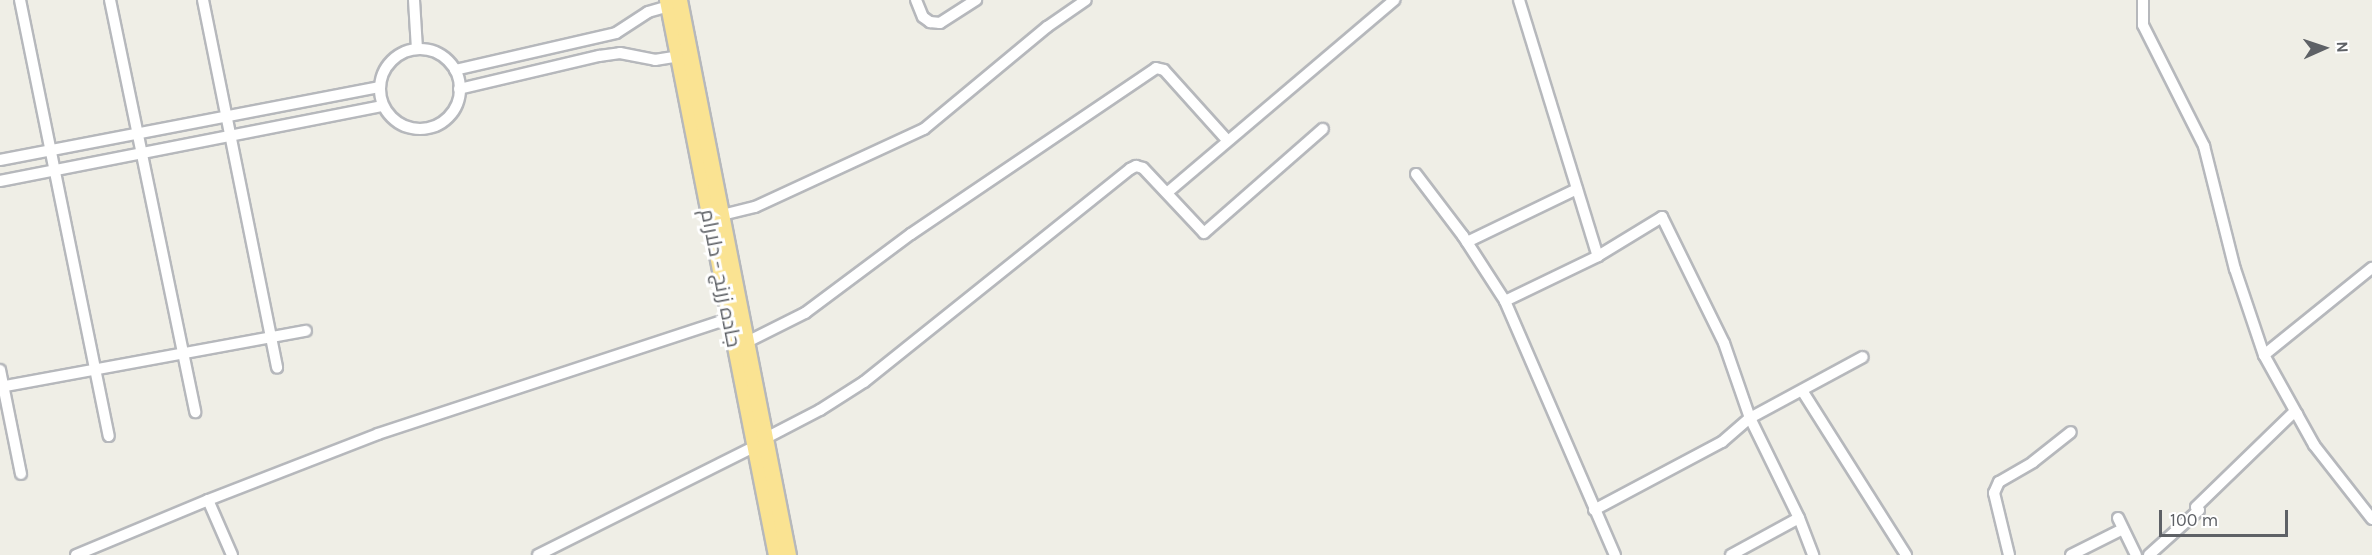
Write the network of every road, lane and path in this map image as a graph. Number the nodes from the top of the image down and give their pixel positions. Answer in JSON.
{"nodes":[{"id":1,"x":20,"y":0,"type":"edge"},
{"id":2,"x":110,"y":0,"type":"edge"},
{"id":3,"x":203,"y":0,"type":"edge"},
{"id":4,"x":414,"y":0,"type":"edge"},
{"id":5,"x":916,"y":0,"type":"edge"},
{"id":6,"x":976,"y":0,"type":"edge"},
{"id":7,"x":1086,"y":0,"type":"edge"},
{"id":8,"x":1394,"y":0,"type":"edge"},
{"id":9,"x":1519,"y":0,"type":"edge"},
{"id":10,"x":2143,"y":0,"type":"edge"},
{"id":11,"x":673,"y":2,"type":"edge"},
{"id":12,"x":417,"y":49,"type":"junction"},
{"id":13,"x":683,"y":56,"type":"junction"},
{"id":14,"x":454,"y":70,"type":"junction"},
{"id":15,"x":380,"y":87,"type":"junction"},
{"id":16,"x":459,"y":89,"type":"junction"},
{"id":17,"x":383,"y":106,"type":"junction"},
{"id":18,"x":226,"y":117,"type":"junction"},
{"id":19,"x":1323,"y":129,"type":"dead end"},
{"id":20,"x":138,"y":134,"type":"junction"},
{"id":21,"x":230,"y":136,"type":"junction"},
{"id":22,"x":1227,"y":140,"type":"junction"},
{"id":23,"x":50,"y":150,"type":"junction"},
{"id":24,"x":142,"y":153,"type":"junction"},
{"id":25,"x":0,"y":160,"type":"edge"},
{"id":26,"x":54,"y":170,"type":"junction"},
{"id":27,"x":1416,"y":174,"type":"dead end"},
{"id":28,"x":0,"y":181,"type":"edge"},
{"id":29,"x":1578,"y":189,"type":"junction"},
{"id":30,"x":1168,"y":192,"type":"junction"},
{"id":31,"x":722,"y":215,"type":"junction"},
{"id":32,"x":1467,"y":242,"type":"junction"},
{"id":33,"x":1598,"y":256,"type":"junction"},
{"id":34,"x":2372,"y":268,"type":"edge"},
{"id":35,"x":1505,"y":301,"type":"junction"},
{"id":36,"x":728,"y":319,"type":"junction"},
{"id":37,"x":306,"y":331,"type":"dead end"},
{"id":38,"x":271,"y":337,"type":"junction"},
{"id":39,"x":741,"y":346,"type":"junction"},
{"id":40,"x":183,"y":353,"type":"junction"},
{"id":41,"x":2264,"y":355,"type":"junction"},
{"id":42,"x":1863,"y":357,"type":"dead end"},
{"id":43,"x":277,"y":368,"type":"dead end"},
{"id":44,"x":95,"y":369,"type":"junction"},
{"id":45,"x":0,"y":370,"type":"edge"},
{"id":46,"x":2,"y":386,"type":"edge"},
{"id":47,"x":1803,"y":392,"type":"junction"},
{"id":48,"x":195,"y":412,"type":"dead end"},
{"id":49,"x":2296,"y":414,"type":"junction"},
{"id":50,"x":1750,"y":418,"type":"junction"},
{"id":51,"x":2071,"y":432,"type":"dead end"},
{"id":52,"x":109,"y":436,"type":"dead end"},
{"id":53,"x":761,"y":442,"type":"junction"},
{"id":54,"x":21,"y":474,"type":"dead end"},
{"id":55,"x":208,"y":500,"type":"junction"},
{"id":56,"x":1594,"y":510,"type":"junction"},
{"id":57,"x":1798,"y":518,"type":"junction"},
{"id":58,"x":2118,"y":518,"type":"dead end"},
{"id":59,"x":2372,"y":519,"type":"edge"},
{"id":60,"x":2123,"y":529,"type":"junction"},
{"id":61,"x":1747,"y":551,"type":"edge"},
{"id":62,"x":76,"y":555,"type":"edge"},
{"id":63,"x":232,"y":555,"type":"edge"},
{"id":64,"x":538,"y":555,"type":"edge"},
{"id":65,"x":776,"y":555,"type":"edge"},
{"id":66,"x":788,"y":555,"type":"edge"},
{"id":67,"x":1616,"y":555,"type":"edge"},
{"id":68,"x":1731,"y":555,"type":"edge"},
{"id":69,"x":1813,"y":555,"type":"edge"},
{"id":70,"x":1906,"y":555,"type":"edge"},
{"id":71,"x":2009,"y":555,"type":"edge"},
{"id":72,"x":2071,"y":555,"type":"edge"},
{"id":73,"x":2136,"y":555,"type":"edge"},
{"id":74,"x":2149,"y":555,"type":"edge"}],
"edges":[{"from":1,"to":23,"type":"street"},
{"from":2,"to":20,"type":"street"},
{"from":3,"to":18,"type":"street"},
{"from":4,"to":12,"type":"street"},
{"from":5,"to":6,"type":"street"},
{"from":7,"to":31,"type":"street"},
{"from":8,"to":22,"type":"street"},
{"from":9,"to":29,"type":"street"},
{"from":10,"to":41,"type":"street"},
{"from":11,"to":13,"type":"highway","name":"جاده زرنج - دلارام"},
{"from":11,"to":14,"type":"street"},
{"from":12,"to":14,"type":"street"},
{"from":12,"to":15,"type":"street"},
{"from":13,"to":16,"type":"street"},
{"from":13,"to":31,"type":"highway","name":"جاده زرنج - دلارام"},
{"from":13,"to":36,"type":"highway","name":"جاده زرنج - دلارام"},
{"from":14,"to":16,"type":"street"},
{"from":15,"to":17,"type":"street"},
{"from":15,"to":18,"type":"street"},
{"from":16,"to":17,"type":"street"},
{"from":17,"to":21,"type":"street"},
{"from":18,"to":20,"type":"street"},
{"from":18,"to":21,"type":"street"},
{"from":19,"to":30,"type":"street"},
{"from":20,"to":23,"type":"street"},
{"from":20,"to":24,"type":"street"},
{"from":21,"to":24,"type":"street"},
{"from":21,"to":38,"type":"street"},
{"from":22,"to":30,"type":"street"},
{"from":22,"to":39,"type":"street"},
{"from":23,"to":25,"type":"street"},
{"from":23,"to":26,"type":"street"},
{"from":24,"to":26,"type":"street"},
{"from":24,"to":40,"type":"street"},
{"from":26,"to":28,"type":"street"},
{"from":26,"to":44,"type":"street"},
{"from":27,"to":32,"type":"street"},
{"from":29,"to":32,"type":"street"},
{"from":29,"to":33,"type":"street"},
{"from":30,"to":53,"type":"street"},
{"from":31,"to":39,"type":"highway","name":"جاده زرنج - دلارام"},
{"from":32,"to":35,"type":"street"},
{"from":33,"to":35,"type":"street"},
{"from":33,"to":50,"type":"street"},
{"from":34,"to":41,"type":"street"},
{"from":35,"to":56,"type":"street"},
{"from":36,"to":39,"type":"highway","name":"جاده زرنج - دلارام"},
{"from":36,"to":55,"type":"street"},
{"from":37,"to":38,"type":"street"},
{"from":38,"to":40,"type":"street"},
{"from":38,"to":43,"type":"street"},
{"from":39,"to":53,"type":"highway","name":"جاده زرنج - دلارام"},
{"from":40,"to":44,"type":"street"},
{"from":40,"to":48,"type":"street"},
{"from":41,"to":49,"type":"street"},
{"from":42,"to":47,"type":"street"},
{"from":44,"to":46,"type":"street"},
{"from":44,"to":52,"type":"street"},
{"from":45,"to":46,"type":"street"},
{"from":46,"to":54,"type":"street"},
{"from":47,"to":50,"type":"street"},
{"from":47,"to":70,"type":"street"},
{"from":49,"to":59,"type":"street"},
{"from":49,"to":74,"type":"street"},
{"from":50,"to":56,"type":"street"},
{"from":50,"to":57,"type":"street"},
{"from":51,"to":71,"type":"street"},
{"from":53,"to":64,"type":"street"},
{"from":53,"to":65,"type":"highway","name":"جاده زرنج - دلارام"},
{"from":53,"to":66,"type":"highway","name":"جاده زرنج - دلارام"},
{"from":55,"to":62,"type":"street"},
{"from":55,"to":63,"type":"street"},
{"from":56,"to":67,"type":"street"},
{"from":57,"to":61,"type":"street"},
{"from":57,"to":69,"type":"street"},
{"from":58,"to":60,"type":"street"},
{"from":60,"to":72,"type":"street"},
{"from":60,"to":73,"type":"street"},
{"from":61,"to":68,"type":"street"}]}
